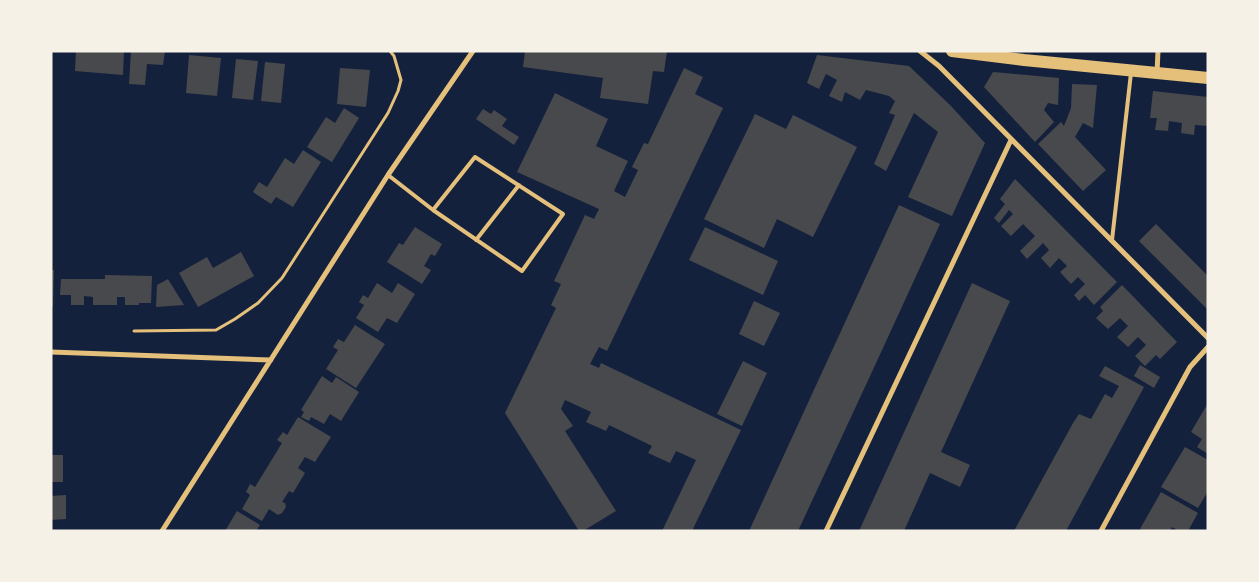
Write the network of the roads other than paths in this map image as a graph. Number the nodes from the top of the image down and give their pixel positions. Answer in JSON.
{"nodes":[{"id":1,"x":473,"y":51,"type":"edge"},
{"id":2,"x":920,"y":51,"type":"edge"},
{"id":3,"x":952,"y":51,"type":"edge"},
{"id":4,"x":1158,"y":51,"type":"edge"},
{"id":5,"x":1131,"y":71,"type":"junction"},
{"id":6,"x":1157,"y":73,"type":"junction"},
{"id":7,"x":1208,"y":78,"type":"edge"},
{"id":8,"x":1011,"y":140,"type":"junction"},
{"id":9,"x":388,"y":175,"type":"junction"},
{"id":10,"x":519,"y":185,"type":"junction"},
{"id":11,"x":433,"y":210,"type":"junction"},
{"id":12,"x":476,"y":240,"type":"junction"},
{"id":13,"x":1112,"y":241,"type":"junction"},
{"id":14,"x":1208,"y":338,"type":"edge"},
{"id":15,"x":1208,"y":347,"type":"edge"},
{"id":16,"x":51,"y":352,"type":"edge"},
{"id":17,"x":271,"y":360,"type":"junction"},
{"id":18,"x":162,"y":531,"type":"edge"},
{"id":19,"x":826,"y":531,"type":"edge"},
{"id":20,"x":1101,"y":531,"type":"edge"}],
"edges":[{"from":1,"to":9,"type":"street"},
{"from":2,"to":8,"type":"street"},
{"from":3,"to":5,"type":"main road"},
{"from":4,"to":6,"type":"street"},
{"from":5,"to":6,"type":"main road"},
{"from":5,"to":13,"type":"lane"},
{"from":6,"to":7,"type":"main road"},
{"from":8,"to":13,"type":"street"},
{"from":8,"to":19,"type":"street"},
{"from":9,"to":11,"type":"lane"},
{"from":9,"to":17,"type":"street"},
{"from":10,"to":11,"type":"lane"},
{"from":10,"to":12,"type":"lane"},
{"from":10,"to":12,"type":"lane"},
{"from":11,"to":12,"type":"lane"},
{"from":13,"to":14,"type":"street"},
{"from":15,"to":20,"type":"street"},
{"from":16,"to":17,"type":"street"},
{"from":17,"to":18,"type":"street"}]}
